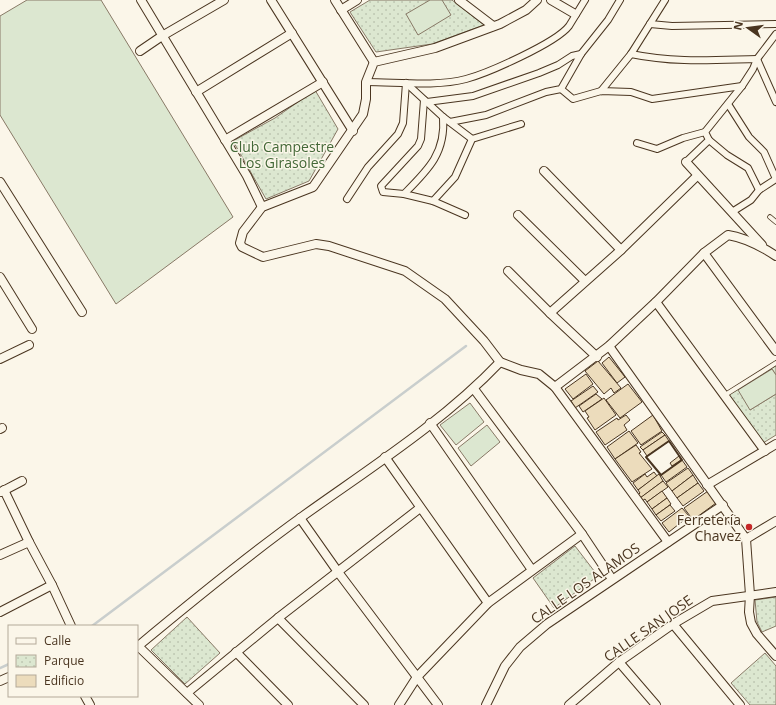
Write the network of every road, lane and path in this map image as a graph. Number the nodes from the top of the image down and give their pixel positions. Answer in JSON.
{"nodes":[{"id":1,"x":141,"y":0,"type":"edge"},
{"id":2,"x":224,"y":0,"type":"edge"},
{"id":3,"x":271,"y":0,"type":"edge"},
{"id":4,"x":335,"y":0,"type":"edge"},
{"id":5,"x":357,"y":0,"type":"edge"},
{"id":6,"x":459,"y":0,"type":"edge"},
{"id":7,"x":537,"y":0,"type":"edge"},
{"id":8,"x":551,"y":0,"type":"edge"},
{"id":9,"x":585,"y":0,"type":"edge"},
{"id":10,"x":620,"y":0,"type":"edge"},
{"id":11,"x":665,"y":0,"type":"edge"},
{"id":12,"x":341,"y":10,"type":"junction"},
{"id":13,"x":575,"y":14,"type":"junction"},
{"id":14,"x":650,"y":24,"type":"junction"},
{"id":15,"x":776,"y":24,"type":"edge"},
{"id":16,"x":493,"y":26,"type":"junction"},
{"id":17,"x":292,"y":33,"type":"junction"},
{"id":18,"x":776,"y":34,"type":"edge"},
{"id":19,"x":162,"y":36,"type":"junction"},
{"id":20,"x":140,"y":51,"type":"dead end"},
{"id":21,"x":581,"y":54,"type":"junction"},
{"id":22,"x":631,"y":54,"type":"junction"},
{"id":23,"x":757,"y":59,"type":"junction"},
{"id":24,"x":374,"y":62,"type":"junction"},
{"id":25,"x":323,"y":82,"type":"junction"},
{"id":26,"x":366,"y":82,"type":"junction"},
{"id":27,"x":406,"y":83,"type":"junction"},
{"id":28,"x":742,"y":86,"type":"junction"},
{"id":29,"x":561,"y":89,"type":"junction"},
{"id":30,"x":601,"y":91,"type":"junction"},
{"id":31,"x":196,"y":92,"type":"junction"},
{"id":32,"x":426,"y":101,"type":"junction"},
{"id":33,"x":776,"y":102,"type":"edge"},
{"id":34,"x":728,"y":104,"type":"junction"},
{"id":35,"x":443,"y":117,"type":"junction"},
{"id":36,"x":450,"y":122,"type":"junction"},
{"id":37,"x":521,"y":124,"type":"dead end"},
{"id":38,"x":353,"y":131,"type":"junction"},
{"id":39,"x":705,"y":132,"type":"junction"},
{"id":40,"x":472,"y":139,"type":"junction"},
{"id":41,"x":225,"y":140,"type":"junction"},
{"id":42,"x":710,"y":140,"type":"junction"},
{"id":43,"x":637,"y":143,"type":"dead end"},
{"id":44,"x":686,"y":162,"type":"joint"},
{"id":45,"x":544,"y":171,"type":"dead end"},
{"id":46,"x":697,"y":176,"type":"junction"},
{"id":47,"x":776,"y":179,"type":"edge"},
{"id":48,"x":0,"y":182,"type":"edge"},
{"id":49,"x":759,"y":190,"type":"junction"},
{"id":50,"x":404,"y":194,"type":"junction"},
{"id":51,"x":347,"y":199,"type":"dead end"},
{"id":52,"x":433,"y":201,"type":"junction"},
{"id":53,"x":262,"y":207,"type":"junction"},
{"id":54,"x":732,"y":212,"type":"junction"},
{"id":55,"x":465,"y":215,"type":"dead end"},
{"id":56,"x":518,"y":215,"type":"dead end"},
{"id":57,"x":770,"y":217,"type":"dead end"},
{"id":58,"x":776,"y":222,"type":"edge"},
{"id":59,"x":765,"y":249,"type":"junction"},
{"id":60,"x":621,"y":250,"type":"junction"},
{"id":61,"x":704,"y":253,"type":"junction"},
{"id":62,"x":776,"y":256,"type":"edge"},
{"id":63,"x":508,"y":271,"type":"dead end"},
{"id":64,"x":0,"y":277,"type":"edge"},
{"id":65,"x":584,"y":281,"type":"junction"},
{"id":66,"x":656,"y":302,"type":"junction"},
{"id":67,"x":82,"y":312,"type":"dead end"},
{"id":68,"x":550,"y":313,"type":"junction"},
{"id":69,"x":32,"y":329,"type":"dead end"},
{"id":70,"x":29,"y":345,"type":"dead end"},
{"id":71,"x":609,"y":346,"type":"junction"},
{"id":72,"x":776,"y":351,"type":"edge"},
{"id":73,"x":597,"y":357,"type":"junction"},
{"id":74,"x":0,"y":359,"type":"edge"},
{"id":75,"x":500,"y":362,"type":"junction"},
{"id":76,"x":776,"y":363,"type":"edge"},
{"id":77,"x":555,"y":387,"type":"junction"},
{"id":78,"x":474,"y":389,"type":"junction"},
{"id":79,"x":725,"y":395,"type":"junction"},
{"id":80,"x":430,"y":423,"type":"junction"},
{"id":81,"x":776,"y":444,"type":"edge"},
{"id":82,"x":764,"y":451,"type":"junction"},
{"id":83,"x":385,"y":457,"type":"junction"},
{"id":84,"x":22,"y":481,"type":"dead end"},
{"id":85,"x":707,"y":485,"type":"junction"},
{"id":86,"x":2,"y":491,"type":"edge"},
{"id":87,"x":723,"y":505,"type":"junction"},
{"id":88,"x":420,"y":508,"type":"junction"},
{"id":89,"x":300,"y":518,"type":"junction"},
{"id":90,"x":776,"y":521,"type":"edge"},
{"id":91,"x":582,"y":534,"type":"junction"},
{"id":92,"x":746,"y":539,"type":"junction"},
{"id":93,"x":29,"y":542,"type":"junction"},
{"id":94,"x":668,"y":542,"type":"junction"},
{"id":95,"x":0,"y":555,"type":"edge"},
{"id":96,"x":532,"y":570,"type":"junction"},
{"id":97,"x":338,"y":572,"type":"junction"},
{"id":98,"x":612,"y":579,"type":"junction"},
{"id":99,"x":52,"y":585,"type":"junction"},
{"id":100,"x":776,"y":592,"type":"edge"},
{"id":101,"x":750,"y":595,"type":"junction"},
{"id":102,"x":488,"y":603,"type":"junction"},
{"id":103,"x":0,"y":612,"type":"edge"},
{"id":104,"x":278,"y":618,"type":"junction"},
{"id":105,"x":673,"y":624,"type":"junction"},
{"id":106,"x":71,"y":625,"type":"edge"},
{"id":107,"x":138,"y":647,"type":"edge"},
{"id":108,"x":236,"y":652,"type":"junction"},
{"id":109,"x":776,"y":656,"type":"edge"},
{"id":110,"x":619,"y":662,"type":"junction"},
{"id":111,"x":417,"y":677,"type":"junction"},
{"id":112,"x":188,"y":693,"type":"junction"},
{"id":113,"x":570,"y":704,"type":"edge"},
{"id":114,"x":199,"y":705,"type":"edge"},
{"id":115,"x":288,"y":705,"type":"edge"},
{"id":116,"x":364,"y":705,"type":"edge"},
{"id":117,"x":399,"y":705,"type":"edge"},
{"id":118,"x":438,"y":705,"type":"edge"},
{"id":119,"x":486,"y":705,"type":"edge"},
{"id":120,"x":656,"y":705,"type":"edge"},
{"id":121,"x":740,"y":705,"type":"edge"}],
"edges":[{"from":1,"to":19,"type":"street"},
{"from":2,"to":19,"type":"street"},
{"from":3,"to":17,"type":"street"},
{"from":4,"to":12,"type":"street"},
{"from":5,"to":12,"type":"street"},
{"from":6,"to":16,"type":"street"},
{"from":7,"to":16,"type":"street"},
{"from":8,"to":13,"type":"street"},
{"from":9,"to":13,"type":"street"},
{"from":10,"to":21,"type":"street"},
{"from":11,"to":14,"type":"street"},
{"from":12,"to":24,"type":"street"},
{"from":13,"to":27,"type":"street"},
{"from":14,"to":15,"type":"street"},
{"from":14,"to":22,"type":"street"},
{"from":16,"to":24,"type":"street"},
{"from":17,"to":25,"type":"street"},
{"from":17,"to":31,"type":"street"},
{"from":18,"to":23,"type":"street"},
{"from":19,"to":20,"type":"street"},
{"from":19,"to":31,"type":"street"},
{"from":21,"to":29,"type":"street"},
{"from":21,"to":32,"type":"street"},
{"from":22,"to":23,"type":"street"},
{"from":22,"to":30,"type":"street"},
{"from":23,"to":28,"type":"street"},
{"from":23,"to":33,"type":"street"},
{"from":24,"to":26,"type":"street"},
{"from":25,"to":38,"type":"street"},
{"from":25,"to":41,"type":"street"},
{"from":26,"to":27,"type":"street"},
{"from":26,"to":38,"type":"street"},
{"from":27,"to":32,"type":"street"},
{"from":27,"to":51,"type":"street"},
{"from":28,"to":30,"type":"street"},
{"from":28,"to":34,"type":"street"},
{"from":29,"to":30,"type":"street"},
{"from":29,"to":36,"type":"street"},
{"from":31,"to":41,"type":"street"},
{"from":32,"to":35,"type":"street"},
{"from":32,"to":50,"type":"street"},
{"from":34,"to":39,"type":"street"},
{"from":34,"to":47,"type":"street"},
{"from":35,"to":36,"type":"street"},
{"from":35,"to":50,"type":"street"},
{"from":36,"to":40,"type":"street"},
{"from":37,"to":40,"type":"street"},
{"from":38,"to":53,"type":"street"},
{"from":39,"to":42,"type":"street"},
{"from":39,"to":43,"type":"street"},
{"from":40,"to":52,"type":"street"},
{"from":41,"to":53,"type":"street"},
{"from":42,"to":44,"type":"street"},
{"from":42,"to":49,"type":"street"},
{"from":44,"to":46,"type":"street"},
{"from":45,"to":60,"type":"street"},
{"from":46,"to":54,"type":"street"},
{"from":46,"to":60,"type":"street"},
{"from":47,"to":49,"type":"street"},
{"from":48,"to":67,"type":"street"},
{"from":49,"to":54,"type":"street"},
{"from":50,"to":52,"type":"street"},
{"from":52,"to":55,"type":"street"},
{"from":53,"to":75,"type":"street"},
{"from":54,"to":59,"type":"street"},
{"from":56,"to":65,"type":"street"},
{"from":57,"to":58,"type":"lane"},
{"from":59,"to":61,"type":"street"},
{"from":59,"to":62,"type":"street"},
{"from":60,"to":65,"type":"street"},
{"from":61,"to":66,"type":"street"},
{"from":61,"to":72,"type":"street"},
{"from":63,"to":68,"type":"street"},
{"from":64,"to":69,"type":"street"},
{"from":65,"to":68,"type":"street"},
{"from":66,"to":71,"type":"street"},
{"from":66,"to":79,"type":"street"},
{"from":68,"to":73,"type":"street"},
{"from":70,"to":74,"type":"street"},
{"from":71,"to":73,"type":"street"},
{"from":71,"to":85,"type":"street"},
{"from":73,"to":77,"type":"street"},
{"from":75,"to":77,"type":"street"},
{"from":75,"to":78,"type":"street"},
{"from":76,"to":79,"type":"lane"},
{"from":77,"to":94,"type":"street"},
{"from":78,"to":80,"type":"street"},
{"from":78,"to":91,"type":"street"},
{"from":79,"to":82,"type":"street"},
{"from":80,"to":83,"type":"street"},
{"from":80,"to":96,"type":"street"},
{"from":81,"to":82,"type":"street"},
{"from":82,"to":85,"type":"street"},
{"from":83,"to":88,"type":"street"},
{"from":83,"to":89,"type":"street"},
{"from":84,"to":86,"type":"street"},
{"from":85,"to":87,"type":"street"},
{"from":86,"to":93,"type":"street"},
{"from":87,"to":92,"type":"street"},
{"from":87,"to":94,"type":"street","name":"CALLE LOS ALAMOS"},
{"from":88,"to":97,"type":"street"},
{"from":88,"to":102,"type":"street"},
{"from":89,"to":97,"type":"street"},
{"from":89,"to":107,"type":"street"},
{"from":90,"to":92,"type":"street"},
{"from":91,"to":96,"type":"street"},
{"from":91,"to":98,"type":"street"},
{"from":92,"to":101,"type":"street"},
{"from":93,"to":95,"type":"street"},
{"from":93,"to":99,"type":"street"},
{"from":94,"to":98,"type":"street","name":"CALLE LOS ALAMOS"},
{"from":96,"to":102,"type":"street"},
{"from":97,"to":104,"type":"street"},
{"from":97,"to":111,"type":"street"},
{"from":98,"to":119,"type":"street","name":"CALLE LOS ALAMOS"},
{"from":99,"to":103,"type":"street"},
{"from":99,"to":106,"type":"street"},
{"from":100,"to":101,"type":"street","name":"CALLE SAN JOSE"},
{"from":101,"to":105,"type":"street","name":"CALLE SAN JOSE"},
{"from":101,"to":109,"type":"street"},
{"from":102,"to":111,"type":"street"},
{"from":104,"to":108,"type":"street"},
{"from":104,"to":116,"type":"street"},
{"from":105,"to":110,"type":"street","name":"CALLE SAN JOSE"},
{"from":105,"to":121,"type":"street"},
{"from":107,"to":112,"type":"street"},
{"from":108,"to":112,"type":"street"},
{"from":108,"to":115,"type":"street"},
{"from":110,"to":113,"type":"street","name":"CALLE SAN JOSE"},
{"from":110,"to":120,"type":"street"},
{"from":111,"to":117,"type":"street"},
{"from":111,"to":118,"type":"street"},
{"from":112,"to":114,"type":"street"}]}
